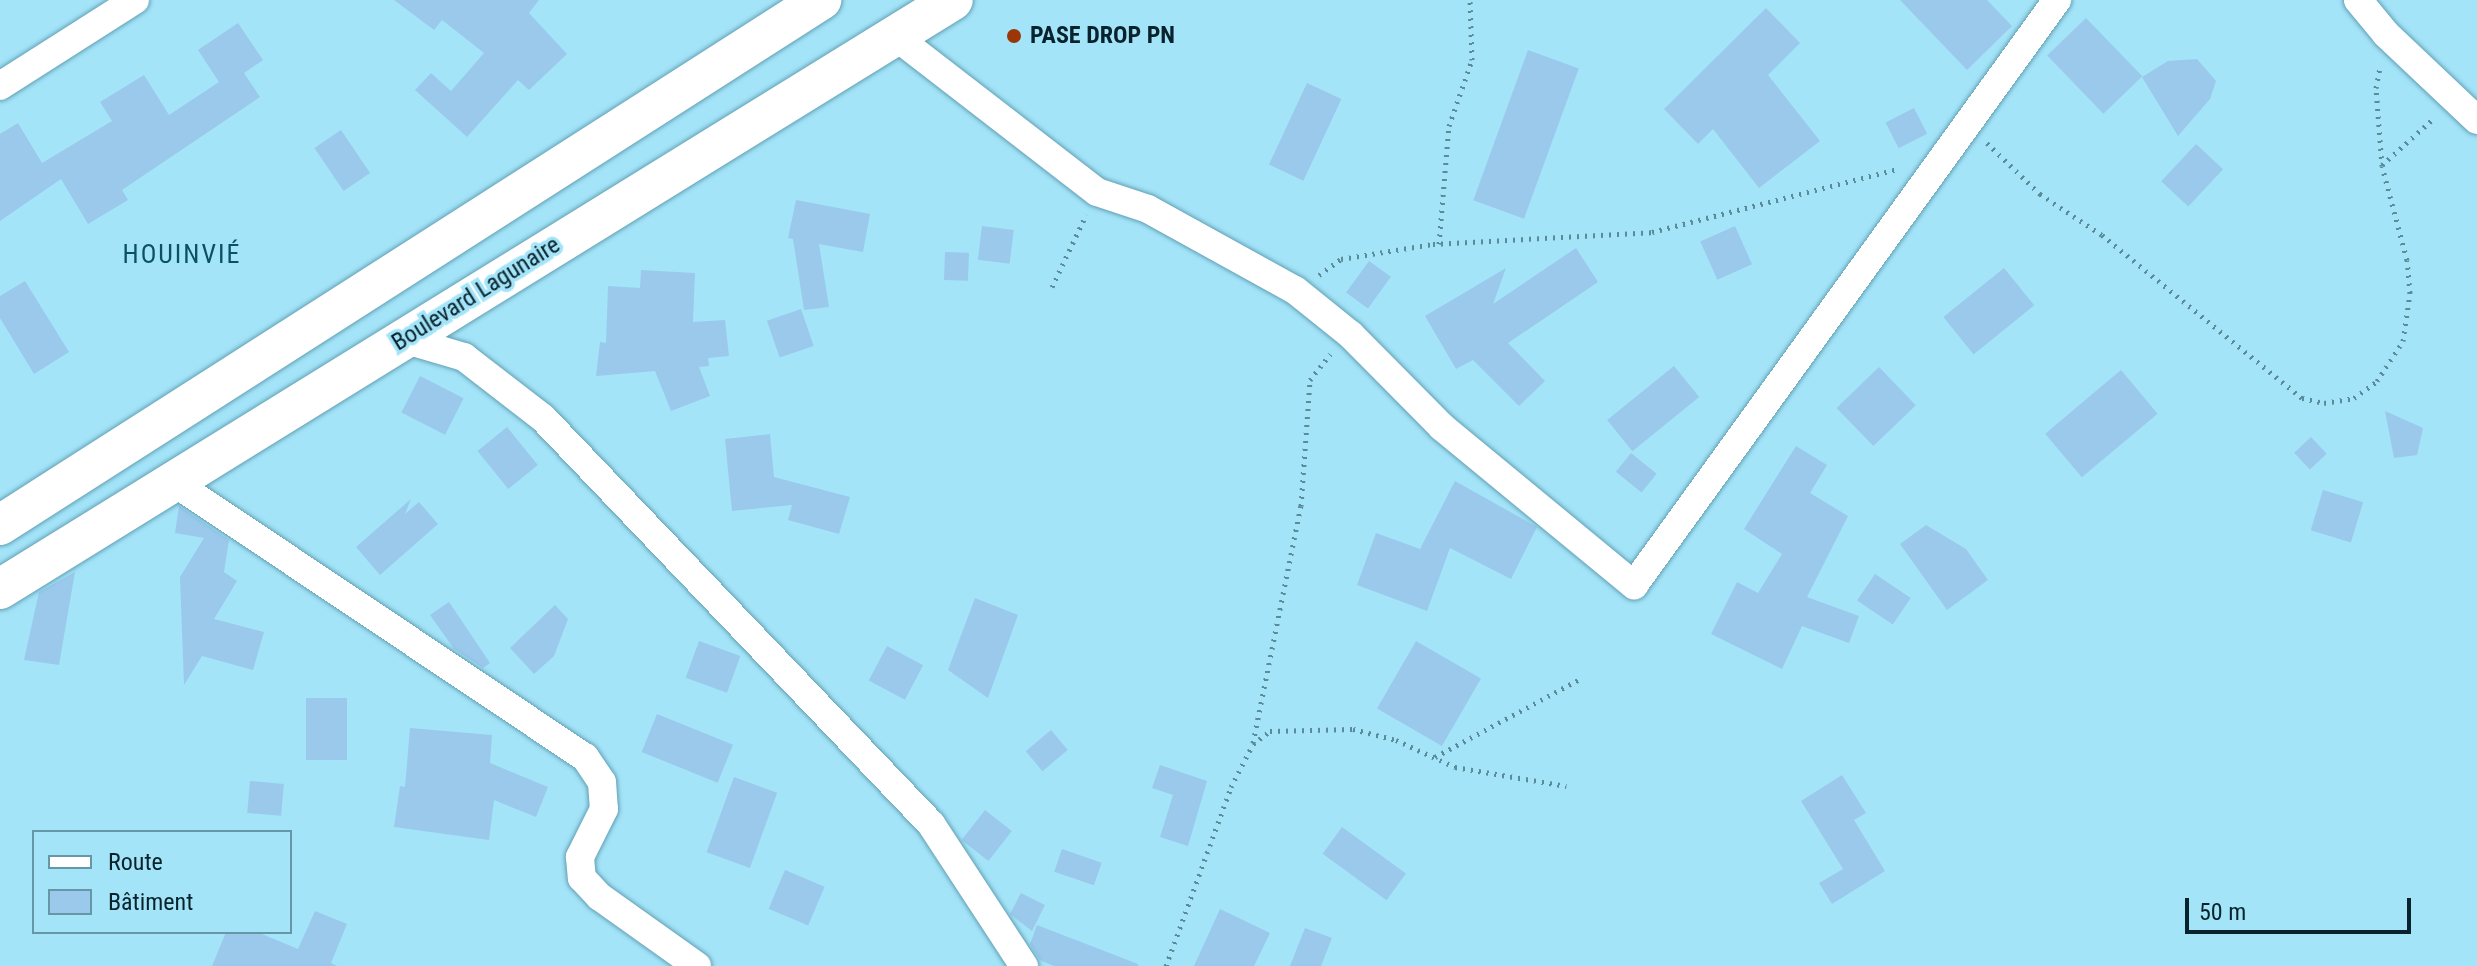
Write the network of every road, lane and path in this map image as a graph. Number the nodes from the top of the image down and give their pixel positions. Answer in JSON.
{"nodes":[{"id":1,"x":135,"y":0,"type":"edge"},
{"id":2,"x":821,"y":0,"type":"edge"},
{"id":3,"x":953,"y":0,"type":"edge"},
{"id":4,"x":1470,"y":0,"type":"edge"},
{"id":5,"x":2057,"y":0,"type":"edge"},
{"id":6,"x":2358,"y":0,"type":"edge"},
{"id":7,"x":2386,"y":34,"type":"junction"},
{"id":8,"x":895,"y":36,"type":"junction"},
{"id":9,"x":0,"y":86,"type":"edge"},
{"id":10,"x":2453,"y":101,"type":"junction"},
{"id":11,"x":2477,"y":120,"type":"edge"},
{"id":12,"x":1968,"y":123,"type":"junction"},
{"id":13,"x":1945,"y":156,"type":"junction"},
{"id":14,"x":2382,"y":166,"type":"junction"},
{"id":15,"x":1097,"y":192,"type":"junction"},
{"id":16,"x":1439,"y":244,"type":"junction"},
{"id":17,"x":1052,"y":287,"type":"dead end"},
{"id":18,"x":1295,"y":290,"type":"junction"},
{"id":19,"x":1351,"y":335,"type":"junction"},
{"id":20,"x":403,"y":339,"type":"junction"},
{"id":21,"x":175,"y":483,"type":"junction"},
{"id":22,"x":0,"y":525,"type":"edge"},
{"id":23,"x":0,"y":589,"type":"edge"},
{"id":24,"x":1582,"y":678,"type":"dead end"},
{"id":25,"x":1253,"y":744,"type":"junction"},
{"id":26,"x":1434,"y":758,"type":"junction"},
{"id":27,"x":1566,"y":786,"type":"dead end"},
{"id":28,"x":697,"y":966,"type":"edge"},
{"id":29,"x":1024,"y":966,"type":"edge"},
{"id":30,"x":1166,"y":966,"type":"edge"}],
"edges":[{"from":1,"to":9,"type":"street"},
{"from":2,"to":22,"type":"main road"},
{"from":3,"to":8,"type":"main road","name":"Boulevard Lagunaire"},
{"from":4,"to":16,"type":"path"},
{"from":5,"to":12,"type":"street"},
{"from":6,"to":7,"type":"street"},
{"from":7,"to":10,"type":"street"},
{"from":7,"to":14,"type":"path"},
{"from":8,"to":15,"type":"street"},
{"from":8,"to":20,"type":"main road","name":"Boulevard Lagunaire"},
{"from":10,"to":11,"type":"street"},
{"from":10,"to":14,"type":"path"},
{"from":12,"to":13,"type":"street"},
{"from":12,"to":14,"type":"path"},
{"from":13,"to":16,"type":"path"},
{"from":13,"to":19,"type":"street"},
{"from":15,"to":17,"type":"path"},
{"from":15,"to":18,"type":"street"},
{"from":16,"to":18,"type":"path"},
{"from":18,"to":19,"type":"street"},
{"from":19,"to":25,"type":"path"},
{"from":20,"to":21,"type":"main road","name":"Boulevard Lagunaire"},
{"from":20,"to":29,"type":"street"},
{"from":21,"to":23,"type":"main road","name":"Boulevard Lagunaire"},
{"from":21,"to":28,"type":"street"},
{"from":24,"to":26,"type":"path"},
{"from":25,"to":26,"type":"path"},
{"from":25,"to":30,"type":"path"},
{"from":26,"to":27,"type":"path"}]}
